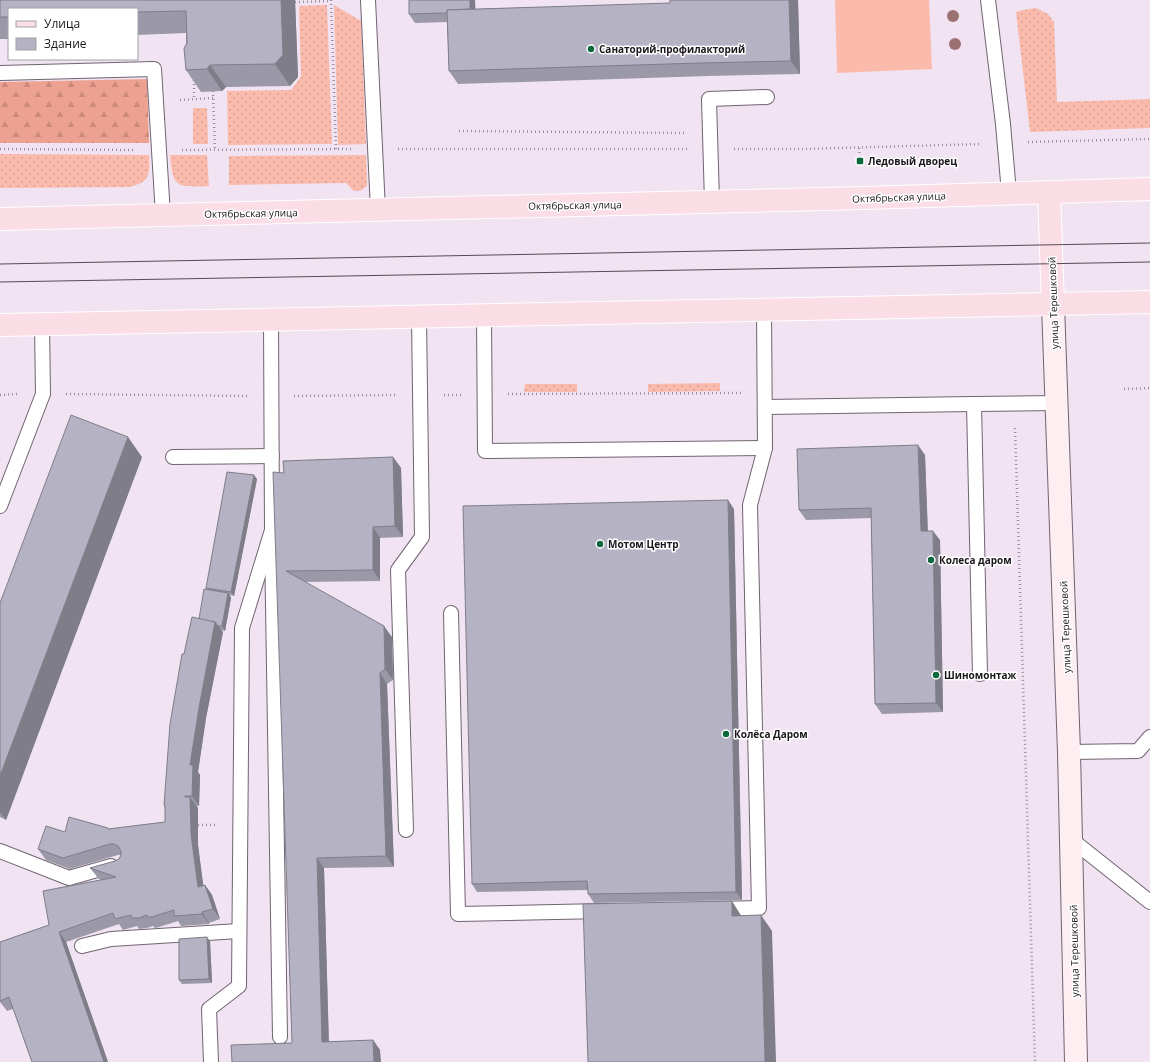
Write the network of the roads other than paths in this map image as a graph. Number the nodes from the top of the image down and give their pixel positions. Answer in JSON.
{"nodes":[{"id":1,"x":368,"y":0,"type":"edge"},
{"id":2,"x":988,"y":0,"type":"edge"},
{"id":3,"x":0,"y":73,"type":"edge"},
{"id":4,"x":767,"y":97,"type":"dead end"},
{"id":5,"x":1150,"y":189,"type":"edge"},
{"id":6,"x":1049,"y":192,"type":"junction"},
{"id":7,"x":1009,"y":193,"type":"junction"},
{"id":8,"x":712,"y":202,"type":"junction"},
{"id":9,"x":378,"y":210,"type":"junction"},
{"id":10,"x":163,"y":215,"type":"junction"},
{"id":11,"x":0,"y":218,"type":"edge"},
{"id":12,"x":1150,"y":302,"type":"edge"},
{"id":13,"x":1053,"y":305,"type":"junction"},
{"id":14,"x":764,"y":310,"type":"junction"},
{"id":15,"x":484,"y":315,"type":"junction"},
{"id":16,"x":419,"y":317,"type":"junction"},
{"id":17,"x":271,"y":320,"type":"junction"},
{"id":18,"x":42,"y":324,"type":"junction"},
{"id":19,"x":0,"y":325,"type":"edge"},
{"id":20,"x":1057,"y":403,"type":"junction"},
{"id":21,"x":974,"y":404,"type":"junction"},
{"id":22,"x":764,"y":408,"type":"junction"},
{"id":23,"x":765,"y":448,"type":"junction"},
{"id":24,"x":272,"y":456,"type":"junction"},
{"id":25,"x":173,"y":457,"type":"dead end"},
{"id":26,"x":0,"y":506,"type":"edge"},
{"id":27,"x":272,"y":530,"type":"junction"},
{"id":28,"x":451,"y":613,"type":"dead end"},
{"id":29,"x":980,"y":674,"type":"dead end"},
{"id":30,"x":1150,"y":737,"type":"edge"},
{"id":31,"x":1069,"y":752,"type":"junction"},
{"id":32,"x":406,"y":830,"type":"dead end"},
{"id":33,"x":1072,"y":840,"type":"junction"},
{"id":34,"x":0,"y":851,"type":"edge"},
{"id":35,"x":120,"y":864,"type":"edge"},
{"id":36,"x":1150,"y":902,"type":"edge"},
{"id":37,"x":704,"y":909,"type":"edge"},
{"id":38,"x":616,"y":911,"type":"edge"},
{"id":39,"x":239,"y":931,"type":"junction"},
{"id":40,"x":82,"y":946,"type":"dead end"},
{"id":41,"x":280,"y":1037,"type":"dead end"},
{"id":42,"x":211,"y":1062,"type":"edge"},
{"id":43,"x":1076,"y":1062,"type":"edge"}],
"edges":[{"from":1,"to":9,"type":"lane"},
{"from":2,"to":7,"type":"lane"},
{"from":3,"to":10,"type":"lane"},
{"from":4,"to":8,"type":"lane"},
{"from":5,"to":6,"type":"main road","name":"Октябрьская улица"},
{"from":6,"to":7,"type":"main road","name":"Октябрьская улица"},
{"from":6,"to":13,"type":"main road","name":"улица Терешковой"},
{"from":7,"to":8,"type":"main road","name":"Октябрьская улица"},
{"from":8,"to":9,"type":"main road","name":"Октябрьская улица"},
{"from":9,"to":10,"type":"main road","name":"Октябрьская улица"},
{"from":10,"to":11,"type":"main road","name":"Октябрьская улица"},
{"from":12,"to":13,"type":"main road"},
{"from":13,"to":14,"type":"main road"},
{"from":13,"to":20,"type":"street","name":"улица Терешковой"},
{"from":14,"to":15,"type":"main road"},
{"from":14,"to":22,"type":"lane"},
{"from":15,"to":16,"type":"main road"},
{"from":15,"to":23,"type":"lane"},
{"from":16,"to":17,"type":"main road"},
{"from":16,"to":32,"type":"lane"},
{"from":17,"to":18,"type":"main road"},
{"from":17,"to":24,"type":"lane"},
{"from":18,"to":19,"type":"main road"},
{"from":18,"to":26,"type":"lane"},
{"from":20,"to":21,"type":"lane"},
{"from":20,"to":31,"type":"street","name":"улица Терешковой"},
{"from":21,"to":22,"type":"lane"},
{"from":21,"to":29,"type":"lane"},
{"from":22,"to":23,"type":"lane"},
{"from":23,"to":37,"type":"lane"},
{"from":24,"to":25,"type":"lane"},
{"from":24,"to":27,"type":"lane"},
{"from":27,"to":39,"type":"lane"},
{"from":27,"to":41,"type":"lane"},
{"from":28,"to":38,"type":"lane"},
{"from":30,"to":31,"type":"lane"},
{"from":31,"to":33,"type":"street","name":"улица Терешковой"},
{"from":33,"to":36,"type":"lane"},
{"from":33,"to":43,"type":"street","name":"улица Терешковой"},
{"from":34,"to":35,"type":"lane"},
{"from":39,"to":40,"type":"lane"},
{"from":39,"to":42,"type":"lane"}]}
